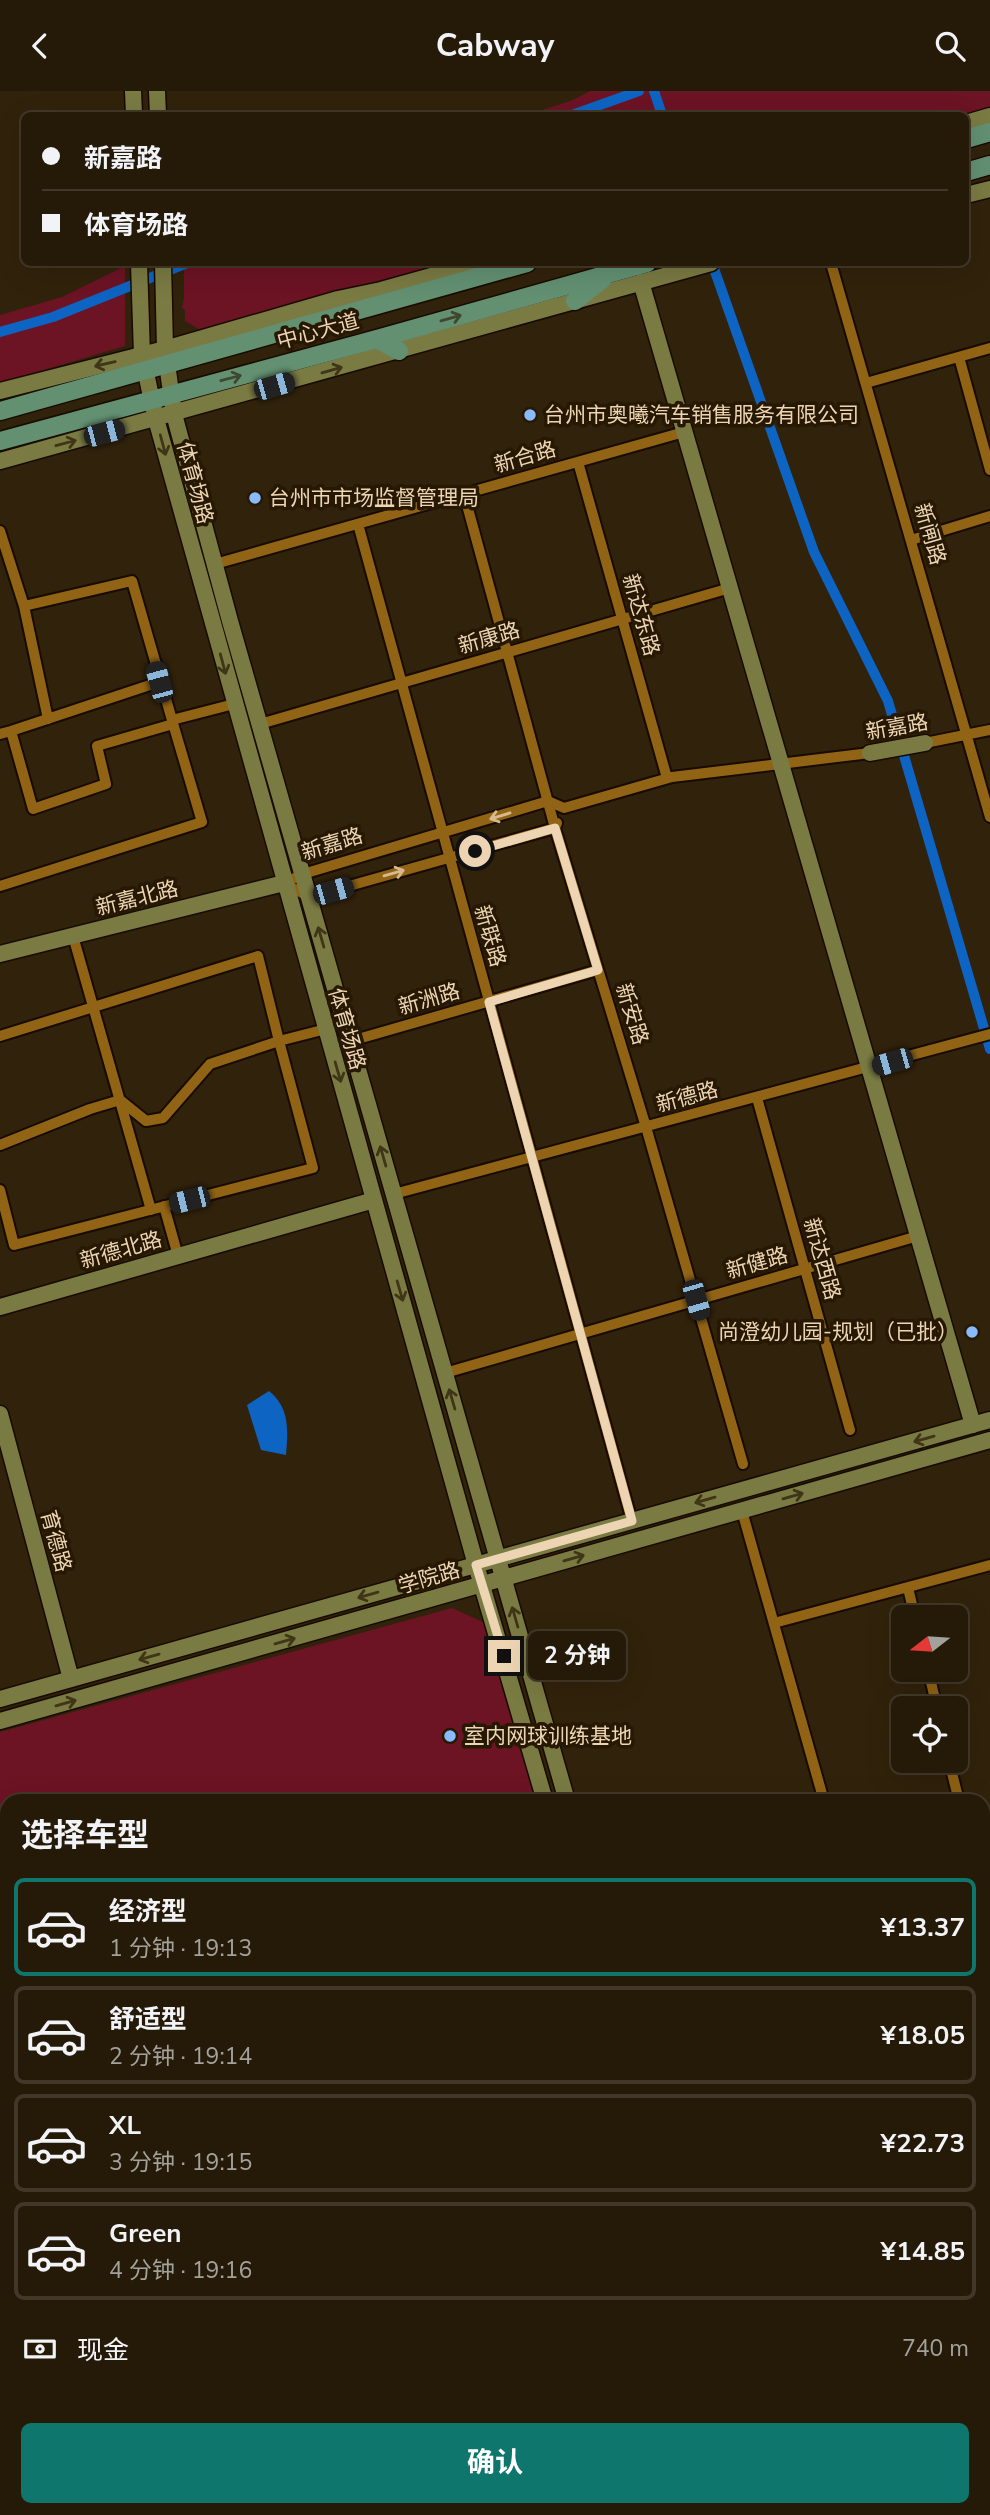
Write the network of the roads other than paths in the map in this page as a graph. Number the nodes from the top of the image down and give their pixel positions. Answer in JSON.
{"nodes":[{"id":1,"x":133,"y":91,"type":"edge"},
{"id":2,"x":157,"y":91,"type":"edge"},
{"id":3,"x":134,"y":112,"type":"edge"},
{"id":4,"x":158,"y":112,"type":"edge"},
{"id":5,"x":990,"y":116,"type":"edge"},
{"id":6,"x":969,"y":122,"type":"edge"},
{"id":7,"x":990,"y":132,"type":"edge"},
{"id":8,"x":969,"y":138,"type":"edge"},
{"id":9,"x":990,"y":165,"type":"edge"},
{"id":10,"x":969,"y":171,"type":"edge"},
{"id":11,"x":990,"y":189,"type":"edge"},
{"id":12,"x":969,"y":194,"type":"edge"},
{"id":13,"x":139,"y":266,"type":"edge"},
{"id":14,"x":163,"y":266,"type":"edge"},
{"id":15,"x":467,"y":266,"type":"edge"},
{"id":16,"x":516,"y":266,"type":"edge"},
{"id":17,"x":636,"y":266,"type":"edge"},
{"id":18,"x":699,"y":266,"type":"edge"},
{"id":19,"x":832,"y":266,"type":"edge"},
{"id":20,"x":608,"y":274,"type":"junction"},
{"id":21,"x":641,"y":282,"type":"junction"},
{"id":22,"x":390,"y":287,"type":"junction"},
{"id":23,"x":575,"y":301,"type":"junction"},
{"id":24,"x":364,"y":308,"type":"junction"},
{"id":25,"x":377,"y":339,"type":"junction"},
{"id":26,"x":990,"y":348,"type":"edge"},
{"id":27,"x":399,"y":351,"type":"junction"},
{"id":28,"x":166,"y":357,"type":"junction"},
{"id":29,"x":959,"y":357,"type":"junction"},
{"id":30,"x":143,"y":363,"type":"junction"},
{"id":31,"x":866,"y":383,"type":"junction"},
{"id":32,"x":0,"y":391,"type":"edge"},
{"id":33,"x":171,"y":395,"type":"junction"},
{"id":34,"x":151,"y":400,"type":"junction"},
{"id":35,"x":0,"y":411,"type":"edge"},
{"id":36,"x":174,"y":414,"type":"junction"},
{"id":37,"x":156,"y":419,"type":"junction"},
{"id":38,"x":684,"y":432,"type":"junction"},
{"id":39,"x":0,"y":441,"type":"edge"},
{"id":40,"x":0,"y":461,"type":"edge"},
{"id":41,"x":578,"y":462,"type":"junction"},
{"id":42,"x":990,"y":470,"type":"edge"},
{"id":43,"x":464,"y":494,"type":"junction"},
{"id":44,"x":990,"y":516,"type":"edge"},
{"id":45,"x":358,"y":524,"type":"junction"},
{"id":46,"x":0,"y":531,"type":"edge"},
{"id":47,"x":911,"y":540,"type":"junction"},
{"id":48,"x":215,"y":564,"type":"junction"},
{"id":49,"x":730,"y":588,"type":"junction"},
{"id":50,"x":24,"y":606,"type":"junction"},
{"id":51,"x":622,"y":619,"type":"junction"},
{"id":52,"x":508,"y":652,"type":"junction"},
{"id":53,"x":159,"y":682,"type":"junction"},
{"id":54,"x":400,"y":684,"type":"junction"},
{"id":55,"x":234,"y":704,"type":"junction"},
{"id":56,"x":48,"y":719,"type":"junction"},
{"id":57,"x":172,"y":722,"type":"junction"},
{"id":58,"x":260,"y":724,"type":"junction"},
{"id":59,"x":990,"y":730,"type":"edge"},
{"id":60,"x":6,"y":733,"type":"edge"},
{"id":61,"x":968,"y":735,"type":"junction"},
{"id":62,"x":925,"y":743,"type":"joint"},
{"id":63,"x":870,"y":753,"type":"joint"},
{"id":64,"x":780,"y":764,"type":"junction"},
{"id":65,"x":667,"y":779,"type":"junction"},
{"id":66,"x":548,"y":801,"type":"junction"},
{"id":67,"x":564,"y":808,"type":"junction"},
{"id":68,"x":990,"y":817,"type":"edge"},
{"id":69,"x":555,"y":828,"type":"junction"},
{"id":70,"x":442,"y":833,"type":"junction"},
{"id":71,"x":449,"y":858,"type":"junction"},
{"id":72,"x":303,"y":874,"type":"junction"},
{"id":73,"x":284,"y":883,"type":"junction"},
{"id":74,"x":0,"y":886,"type":"edge"},
{"id":75,"x":310,"y":898,"type":"junction"},
{"id":76,"x":73,"y":936,"type":"junction"},
{"id":77,"x":0,"y":954,"type":"edge"},
{"id":78,"x":598,"y":970,"type":"junction"},
{"id":79,"x":489,"y":1002,"type":"junction"},
{"id":80,"x":94,"y":1007,"type":"junction"},
{"id":81,"x":326,"y":1029,"type":"junction"},
{"id":82,"x":990,"y":1034,"type":"edge"},
{"id":83,"x":0,"y":1036,"type":"edge"},
{"id":84,"x":279,"y":1041,"type":"junction"},
{"id":85,"x":351,"y":1041,"type":"junction"},
{"id":86,"x":868,"y":1069,"type":"junction"},
{"id":87,"x":757,"y":1098,"type":"junction"},
{"id":88,"x":120,"y":1100,"type":"junction"},
{"id":89,"x":646,"y":1127,"type":"junction"},
{"id":90,"x":0,"y":1145,"type":"edge"},
{"id":91,"x":533,"y":1157,"type":"junction"},
{"id":92,"x":0,"y":1190,"type":"edge"},
{"id":93,"x":394,"y":1194,"type":"junction"},
{"id":94,"x":374,"y":1200,"type":"junction"},
{"id":95,"x":164,"y":1206,"type":"junction"},
{"id":96,"x":151,"y":1210,"type":"junction"},
{"id":97,"x":918,"y":1236,"type":"junction"},
{"id":98,"x":178,"y":1256,"type":"junction"},
{"id":99,"x":805,"y":1269,"type":"junction"},
{"id":100,"x":696,"y":1300,"type":"junction"},
{"id":101,"x":0,"y":1307,"type":"edge"},
{"id":102,"x":580,"y":1334,"type":"junction"},
{"id":103,"x":445,"y":1373,"type":"junction"},
{"id":104,"x":0,"y":1414,"type":"edge"},
{"id":105,"x":990,"y":1420,"type":"edge"},
{"id":106,"x":973,"y":1425,"type":"junction"},
{"id":107,"x":850,"y":1430,"type":"dead end"},
{"id":108,"x":990,"y":1440,"type":"edge"},
{"id":109,"x":743,"y":1464,"type":"dead end"},
{"id":110,"x":742,"y":1511,"type":"junction"},
{"id":111,"x":632,"y":1521,"type":"junction"},
{"id":112,"x":498,"y":1558,"type":"junction"},
{"id":113,"x":476,"y":1565,"type":"junction"},
{"id":114,"x":990,"y":1565,"type":"edge"},
{"id":115,"x":503,"y":1578,"type":"junction"},
{"id":116,"x":483,"y":1584,"type":"junction"},
{"id":117,"x":908,"y":1588,"type":"junction"},
{"id":118,"x":912,"y":1605,"type":"edge"},
{"id":119,"x":774,"y":1623,"type":"junction"},
{"id":120,"x":71,"y":1679,"type":"junction"},
{"id":121,"x":0,"y":1699,"type":"edge"},
{"id":122,"x":0,"y":1721,"type":"edge"},
{"id":123,"x":952,"y":1773,"type":"edge"},
{"id":124,"x":543,"y":1794,"type":"edge"},
{"id":125,"x":565,"y":1794,"type":"edge"},
{"id":126,"x":822,"y":1794,"type":"edge"},
{"id":127,"x":957,"y":1794,"type":"edge"}],
"edges":[{"from":1,"to":3,"type":"main road"},
{"from":2,"to":4,"type":"main road"},
{"from":5,"to":6,"type":"main road"},
{"from":7,"to":8,"type":"main road"},
{"from":9,"to":10,"type":"main road"},
{"from":11,"to":12,"type":"main road"},
{"from":13,"to":30,"type":"main road","name":"体育场路"},
{"from":14,"to":28,"type":"main road"},
{"from":15,"to":22,"type":"main road"},
{"from":16,"to":24,"type":"main road","name":"中心大道"},
{"from":17,"to":20,"type":"main road","name":"中心大道"},
{"from":18,"to":21,"type":"main road"},
{"from":19,"to":31,"type":"street","name":"新闸路"},
{"from":20,"to":23,"type":"main road"},
{"from":25,"to":20,"type":"main road","name":"中心大道","one_way":true},
{"from":21,"to":23,"type":"main road"},
{"from":21,"to":38,"type":"main road"},
{"from":22,"to":24,"type":"main road"},
{"from":22,"to":28,"type":"main road"},
{"from":23,"to":27,"type":"main road"},
{"from":24,"to":28,"type":"main road","name":"中心大道"},
{"from":25,"to":27,"type":"main road"},
{"from":33,"to":25,"type":"main road","name":"中心大道","one_way":true},
{"from":26,"to":29,"type":"street"},
{"from":36,"to":27,"type":"main road","one_way":true},
{"from":28,"to":30,"type":"main road","name":"中心大道"},
{"from":28,"to":33,"type":"main road"},
{"from":29,"to":31,"type":"street"},
{"from":29,"to":42,"type":"street"},
{"from":30,"to":32,"type":"main road","one_way":true},
{"from":30,"to":34,"type":"main road","name":"体育场路"},
{"from":30,"to":35,"type":"main road","name":"中心大道"},
{"from":31,"to":47,"type":"street","name":"新闸路"},
{"from":33,"to":34,"type":"main road","name":"中心大道"},
{"from":33,"to":36,"type":"main road"},
{"from":34,"to":37,"type":"main road","name":"体育场路"},
{"from":34,"to":39,"type":"main road","name":"中心大道"},
{"from":36,"to":37,"type":"main road"},
{"from":36,"to":48,"type":"main road"},
{"from":40,"to":37,"type":"main road","one_way":true},
{"from":37,"to":55,"type":"main road","name":"体育场路","one_way":true},
{"from":38,"to":41,"type":"street","name":"新合路"},
{"from":38,"to":49,"type":"main road"},
{"from":41,"to":43,"type":"street","name":"新合路"},
{"from":41,"to":51,"type":"street","name":"新达东路"},
{"from":43,"to":45,"type":"street","name":"新合路"},
{"from":43,"to":52,"type":"street","name":"新安路"},
{"from":44,"to":47,"type":"street"},
{"from":45,"to":48,"type":"street","name":"新合路"},
{"from":45,"to":54,"type":"street","name":"新联路"},
{"from":46,"to":50,"type":"street"},
{"from":47,"to":61,"type":"street","name":"新闸路"},
{"from":48,"to":58,"type":"main road"},
{"from":49,"to":51,"type":"street","name":"新康路"},
{"from":49,"to":64,"type":"main road"},
{"from":50,"to":53,"type":"street"},
{"from":50,"to":56,"type":"street"},
{"from":51,"to":52,"type":"street","name":"新康路"},
{"from":51,"to":65,"type":"street","name":"新达东路"},
{"from":52,"to":54,"type":"street","name":"新康路"},
{"from":52,"to":66,"type":"street","name":"新安路"},
{"from":53,"to":56,"type":"street"},
{"from":53,"to":57,"type":"street"},
{"from":54,"to":58,"type":"street","name":"新康路"},
{"from":54,"to":70,"type":"street","name":"新联路"},
{"from":55,"to":57,"type":"street"},
{"from":55,"to":73,"type":"main road","name":"体育场路"},
{"from":56,"to":60,"type":"street"},
{"from":57,"to":60,"type":"street"},
{"from":57,"to":74,"type":"street"},
{"from":58,"to":72,"type":"main road"},
{"from":59,"to":61,"type":"street","name":"新嘉路"},
{"from":61,"to":62,"type":"street","name":"新嘉路"},
{"from":61,"to":68,"type":"street","name":"新闸路"},
{"from":62,"to":63,"type":"main road","name":"新嘉路"},
{"from":63,"to":64,"type":"street","name":"新嘉路"},
{"from":64,"to":65,"type":"street","name":"新嘉路"},
{"from":64,"to":86,"type":"main road"},
{"from":65,"to":67,"type":"street","name":"新嘉路"},
{"from":66,"to":67,"type":"street"},
{"from":66,"to":69,"type":"street","name":"新安路"},
{"from":66,"to":70,"type":"street","name":"新嘉路","one_way":true},
{"from":67,"to":69,"type":"street"},
{"from":69,"to":71,"type":"street"},
{"from":69,"to":78,"type":"street","name":"新安路"},
{"from":70,"to":71,"type":"street","name":"新联路"},
{"from":70,"to":72,"type":"street","name":"新嘉路"},
{"from":75,"to":71,"type":"street","one_way":true},
{"from":71,"to":79,"type":"street","name":"新联路"},
{"from":72,"to":73,"type":"street","name":"新嘉路"},
{"from":72,"to":75,"type":"main road"},
{"from":73,"to":75,"type":"street","name":"新嘉路"},
{"from":73,"to":76,"type":"main road","name":"新嘉北路"},
{"from":73,"to":81,"type":"main road","name":"体育场路"},
{"from":85,"to":75,"type":"main road","one_way":true},
{"from":76,"to":77,"type":"main road","name":"新嘉北路"},
{"from":76,"to":80,"type":"street"},
{"from":78,"to":79,"type":"street","name":"新洲路"},
{"from":78,"to":89,"type":"street","name":"新安路"},
{"from":79,"to":85,"type":"street","name":"新洲路"},
{"from":79,"to":91,"type":"street","name":"新联路"},
{"from":80,"to":83,"type":"street"},
{"from":80,"to":84,"type":"street"},
{"from":80,"to":88,"type":"street"},
{"from":81,"to":84,"type":"street"},
{"from":81,"to":94,"type":"main road","name":"体育场路","one_way":true},
{"from":82,"to":86,"type":"street","name":"新德路"},
{"from":84,"to":88,"type":"street"},
{"from":84,"to":95,"type":"street"},
{"from":93,"to":85,"type":"main road","one_way":true},
{"from":86,"to":87,"type":"street","name":"新德路"},
{"from":86,"to":97,"type":"main road"},
{"from":87,"to":89,"type":"street","name":"新德路"},
{"from":87,"to":99,"type":"street","name":"新达西路"},
{"from":88,"to":90,"type":"street"},
{"from":88,"to":96,"type":"street"},
{"from":89,"to":91,"type":"street","name":"新德路"},
{"from":89,"to":100,"type":"street","name":"新安路"},
{"from":91,"to":93,"type":"street","name":"新德路"},
{"from":91,"to":102,"type":"street","name":"新联路"},
{"from":92,"to":96,"type":"street"},
{"from":93,"to":103,"type":"main road"},
{"from":94,"to":98,"type":"main road","name":"新德北路"},
{"from":94,"to":113,"type":"main road","name":"体育场路","one_way":true},
{"from":95,"to":96,"type":"street"},
{"from":95,"to":98,"type":"street"},
{"from":97,"to":99,"type":"street","name":"新健路"},
{"from":97,"to":106,"type":"main road"},
{"from":98,"to":101,"type":"main road","name":"新德北路"},
{"from":99,"to":100,"type":"street","name":"新健路"},
{"from":99,"to":107,"type":"street","name":"新达西路"},
{"from":100,"to":102,"type":"street","name":"新健路"},
{"from":100,"to":109,"type":"street","name":"新安路"},
{"from":102,"to":103,"type":"street","name":"新健路"},
{"from":102,"to":111,"type":"street","name":"新联路"},
{"from":112,"to":103,"type":"main road","one_way":true},
{"from":104,"to":120,"type":"main road","name":"育德路"},
{"from":105,"to":106,"type":"main road","name":"学院路"},
{"from":106,"to":111,"type":"main road","name":"学院路","one_way":true},
{"from":110,"to":108,"type":"main road","name":"学院路","one_way":true},
{"from":115,"to":110,"type":"main road","name":"学院路","one_way":true},
{"from":110,"to":119,"type":"street"},
{"from":111,"to":112,"type":"main road","name":"学院路"},
{"from":112,"to":113,"type":"main road","name":"学院路"},
{"from":112,"to":115,"type":"main road"},
{"from":113,"to":116,"type":"main road","name":"体育场路"},
{"from":113,"to":120,"type":"main road","name":"学院路","one_way":true},
{"from":114,"to":117,"type":"street"},
{"from":115,"to":116,"type":"main road","name":"学院路"},
{"from":125,"to":115,"type":"main road","one_way":true},
{"from":122,"to":116,"type":"main road","name":"学院路","one_way":true},
{"from":116,"to":124,"type":"main road","name":"体育场路"},
{"from":117,"to":118,"type":"street"},
{"from":117,"to":119,"type":"street"},
{"from":119,"to":126,"type":"street"},
{"from":120,"to":121,"type":"main road","name":"学院路"},
{"from":123,"to":127,"type":"street"}]}
